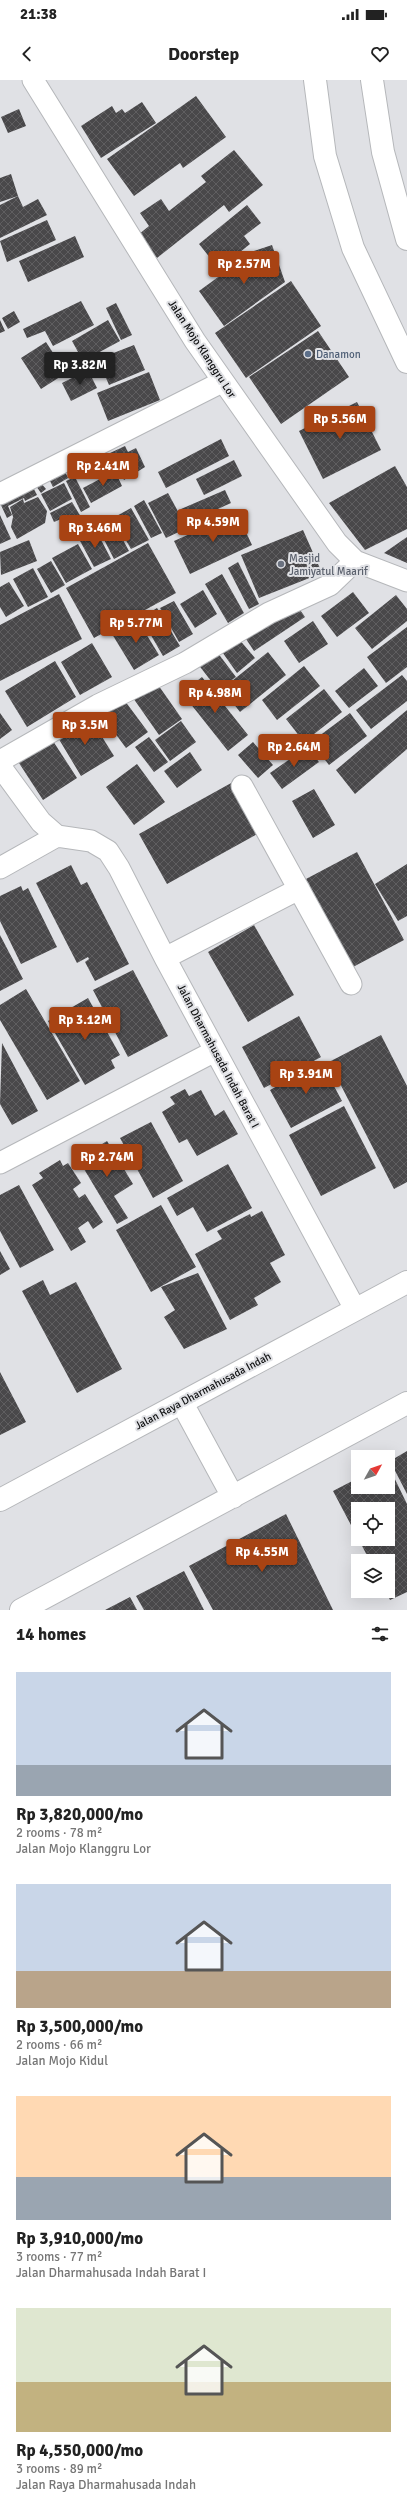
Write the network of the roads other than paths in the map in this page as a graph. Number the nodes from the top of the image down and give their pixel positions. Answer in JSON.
{"nodes":[{"id":1,"x":33,"y":80,"type":"edge"},
{"id":2,"x":314,"y":80,"type":"edge"},
{"id":3,"x":372,"y":80,"type":"edge"},
{"id":4,"x":407,"y":239,"type":"edge"},
{"id":5,"x":407,"y":362,"type":"edge"},
{"id":6,"x":222,"y":382,"type":"junction"},
{"id":7,"x":0,"y":494,"type":"edge"},
{"id":8,"x":355,"y":561,"type":"junction"},
{"id":9,"x":407,"y":581,"type":"edge"},
{"id":10,"x":0,"y":761,"type":"edge"},
{"id":11,"x":0,"y":766,"type":"edge"},
{"id":12,"x":242,"y":786,"type":"dead end"},
{"id":13,"x":56,"y":836,"type":"junction"},
{"id":14,"x":0,"y":868,"type":"edge"},
{"id":15,"x":299,"y":889,"type":"junction"},
{"id":16,"x":165,"y":958,"type":"junction"},
{"id":17,"x":351,"y":984,"type":"dead end"},
{"id":18,"x":215,"y":1051,"type":"junction"},
{"id":19,"x":0,"y":1163,"type":"edge"},
{"id":20,"x":407,"y":1282,"type":"edge"},
{"id":21,"x":355,"y":1309,"type":"junction"},
{"id":22,"x":182,"y":1403,"type":"junction"},
{"id":23,"x":407,"y":1403,"type":"edge"},
{"id":24,"x":233,"y":1497,"type":"junction"},
{"id":25,"x":0,"y":1500,"type":"edge"},
{"id":26,"x":21,"y":1610,"type":"edge"}],
"edges":[{"from":1,"to":6,"type":"street","name":"Jalan Mojo Klanggru Lor"},
{"from":2,"to":5,"type":"main road"},
{"from":3,"to":4,"type":"main road"},
{"from":6,"to":7,"type":"street"},
{"from":6,"to":8,"type":"street","name":"Jalan Mojo Klanggru Lor"},
{"from":8,"to":9,"type":"street","name":"Jalan Mojo Klanggru Lor"},
{"from":8,"to":10,"type":"street"},
{"from":11,"to":13,"type":"street"},
{"from":12,"to":15,"type":"street"},
{"from":13,"to":14,"type":"street"},
{"from":13,"to":16,"type":"street","name":"Jalan Dharmahusada Indah Barat I"},
{"from":15,"to":16,"type":"street"},
{"from":15,"to":17,"type":"street"},
{"from":16,"to":18,"type":"street","name":"Jalan Dharmahusada Indah Barat I"},
{"from":18,"to":19,"type":"street"},
{"from":18,"to":21,"type":"street","name":"Jalan Dharmahusada Indah Barat I"},
{"from":20,"to":21,"type":"main road","name":"Jalan Raya Dharmahusada Indah"},
{"from":21,"to":22,"type":"main road","name":"Jalan Raya Dharmahusada Indah"},
{"from":22,"to":24,"type":"main road"},
{"from":22,"to":25,"type":"main road","name":"Jalan Raya Dharmahusada Indah"},
{"from":23,"to":24,"type":"main road"},
{"from":24,"to":26,"type":"main road"}]}
